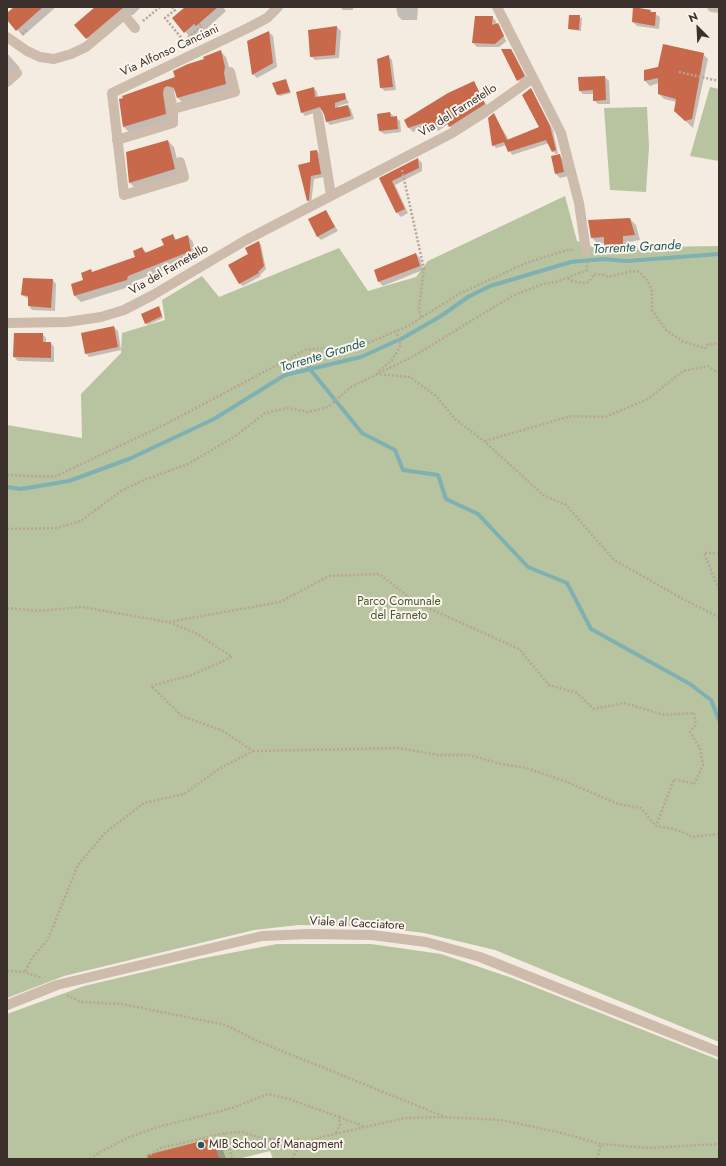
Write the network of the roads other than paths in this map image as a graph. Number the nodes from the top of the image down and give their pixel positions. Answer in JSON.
{"nodes":[{"id":1,"x":278,"y":7,"type":"edge"},
{"id":2,"x":497,"y":7,"type":"edge"},
{"id":3,"x":712,"y":7,"type":"edge"},
{"id":4,"x":719,"y":8,"type":"edge"},
{"id":5,"x":136,"y":28,"type":"road end"},
{"id":6,"x":7,"y":37,"type":"edge"},
{"id":7,"x":230,"y":72,"type":"dead end"},
{"id":8,"x":17,"y":73,"type":"dead end"},
{"id":9,"x":532,"y":78,"type":"junction"},
{"id":10,"x":7,"y":82,"type":"edge"},
{"id":11,"x":169,"y":92,"type":"dead end"},
{"id":12,"x":173,"y":109,"type":"junction"},
{"id":13,"x":318,"y":115,"type":"dead end"},
{"id":14,"x":117,"y":140,"type":"junction"},
{"id":15,"x":180,"y":162,"type":"dead end"},
{"id":16,"x":331,"y":195,"type":"junction"},
{"id":17,"x":586,"y":251,"type":"road end"},
{"id":18,"x":7,"y":324,"type":"edge"},
{"id":19,"x":7,"y":1005,"type":"edge"},
{"id":20,"x":719,"y":1052,"type":"edge"}],
"edges":[{"from":1,"to":14,"type":"street","name":"Via Alfonso Canciani"},
{"from":2,"to":9,"type":"street"},
{"from":3,"to":4,"type":"street"},
{"from":5,"to":6,"type":"street"},
{"from":7,"to":12,"type":"street"},
{"from":8,"to":10,"type":"street"},
{"from":9,"to":16,"type":"street","name":"Via del Farnetello"},
{"from":9,"to":17,"type":"street"},
{"from":11,"to":12,"type":"street"},
{"from":12,"to":14,"type":"street"},
{"from":13,"to":16,"type":"street"},
{"from":14,"to":15,"type":"street","name":"Via Alfonso Canciani"},
{"from":16,"to":18,"type":"street","name":"Via del Farnetello"},
{"from":19,"to":20,"type":"street","name":"Viale al Cacciatore"}]}
